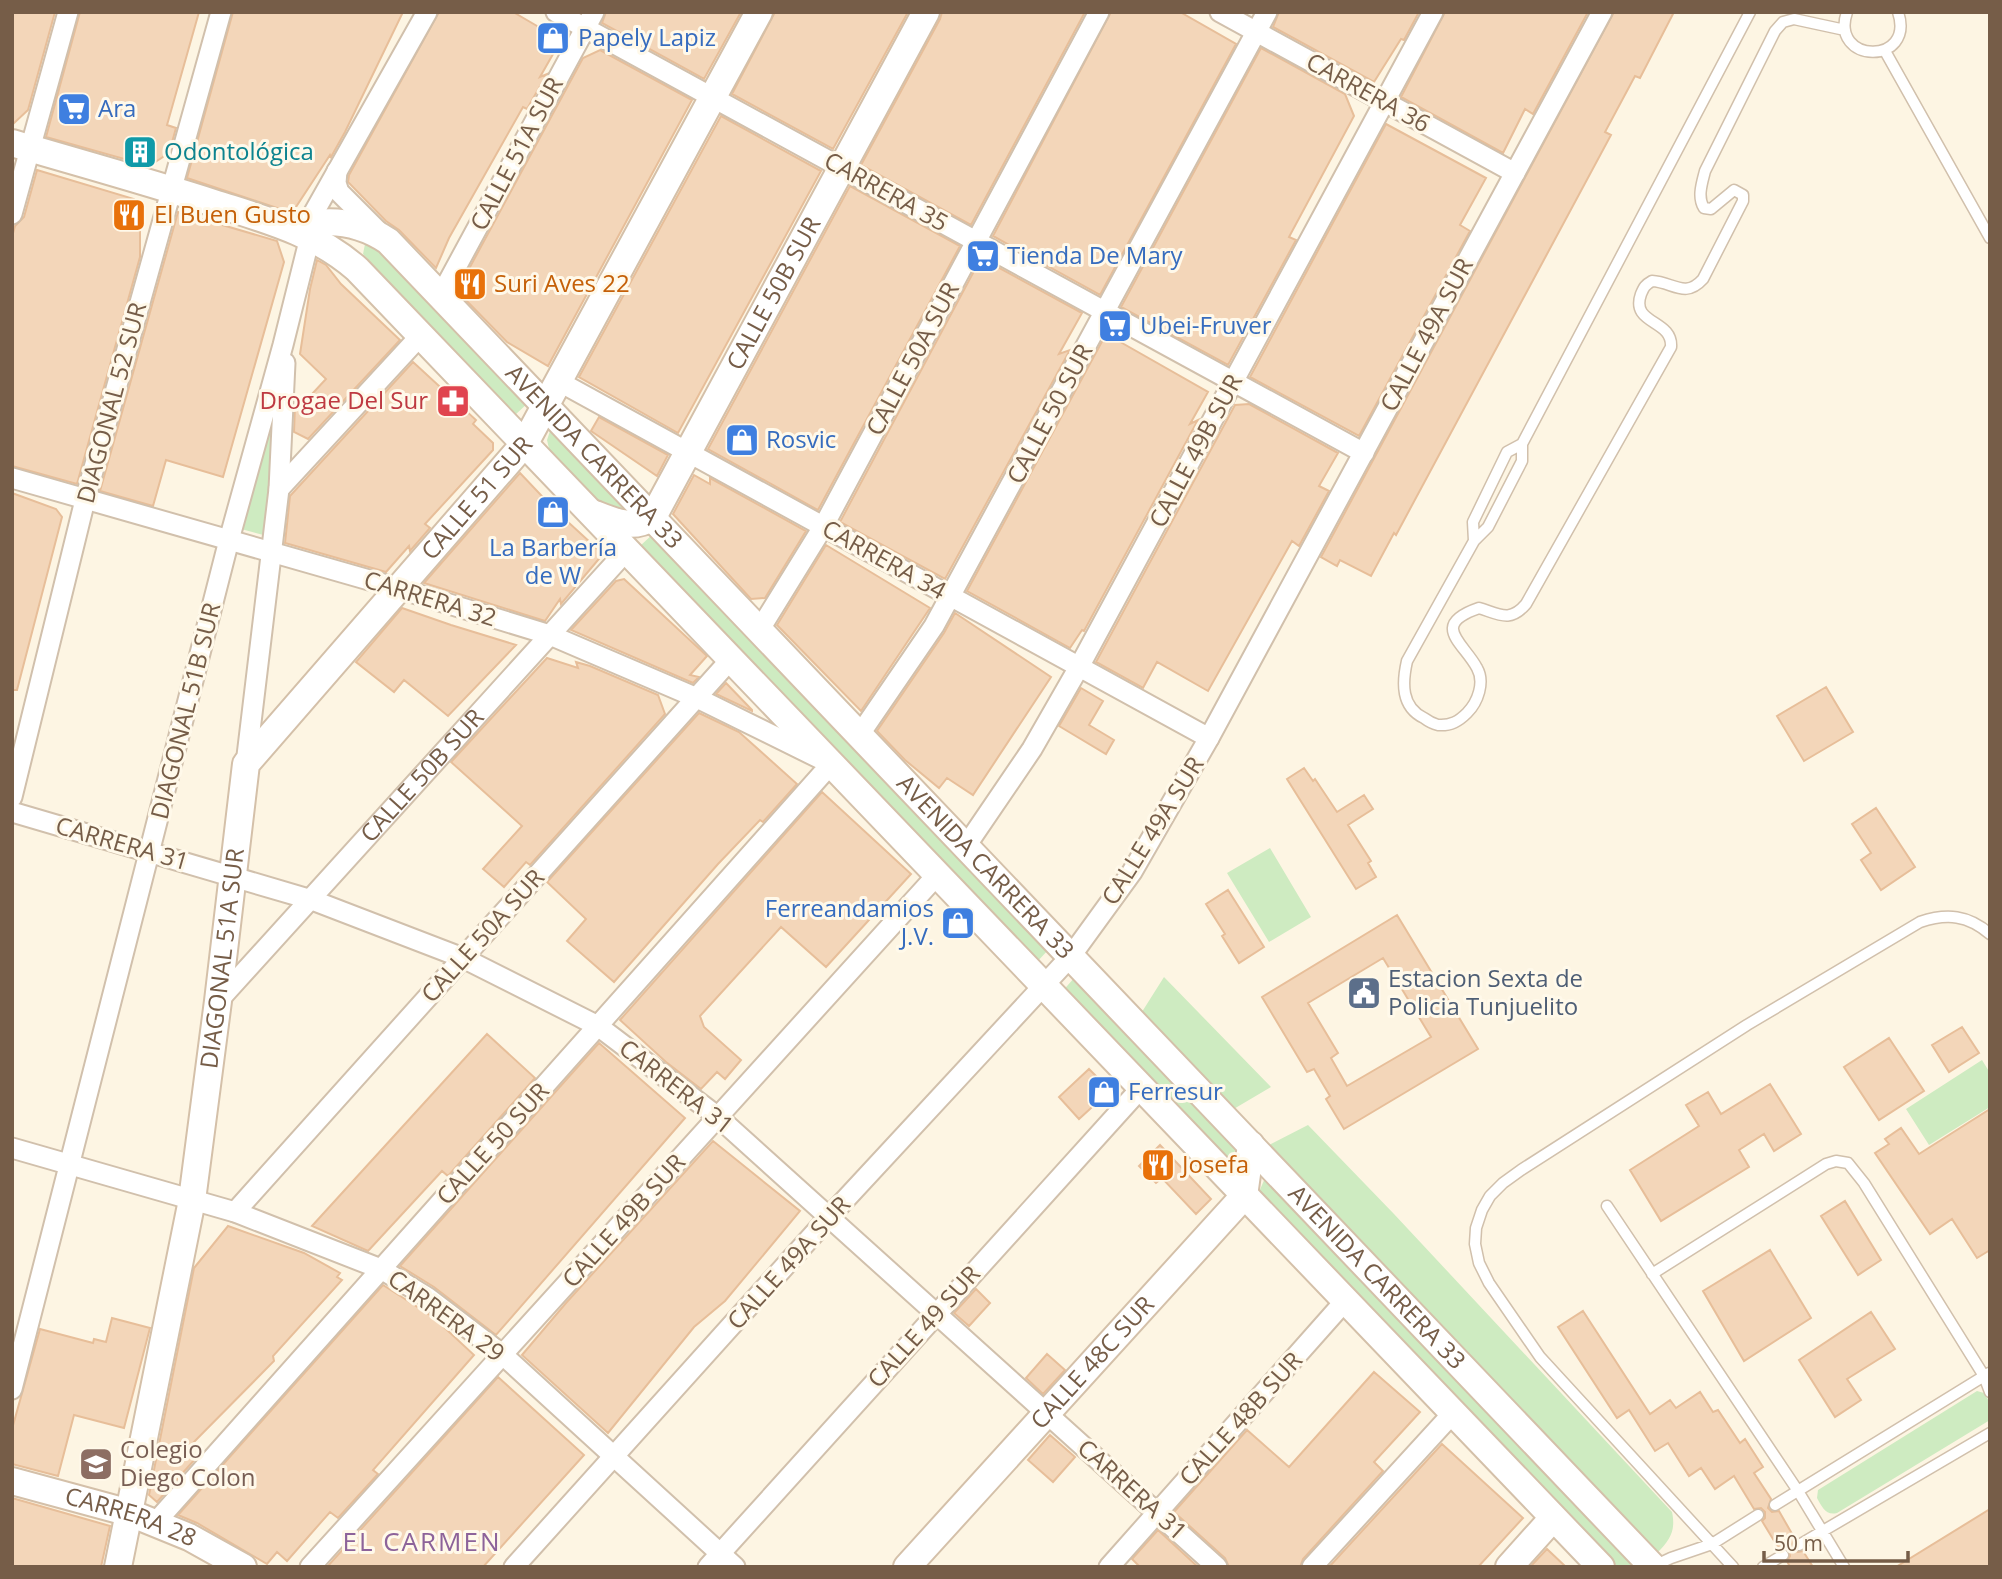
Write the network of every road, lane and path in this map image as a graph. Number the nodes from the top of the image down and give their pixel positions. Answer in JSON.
{"nodes":[{"id":1,"x":68,"y":12,"type":"edge"},
{"id":2,"x":221,"y":12,"type":"edge"},
{"id":3,"x":427,"y":12,"type":"edge"},
{"id":4,"x":556,"y":12,"type":"edge"},
{"id":5,"x":759,"y":12,"type":"edge"},
{"id":6,"x":926,"y":12,"type":"edge"},
{"id":7,"x":1099,"y":12,"type":"edge"},
{"id":8,"x":1220,"y":12,"type":"edge"},
{"id":9,"x":1267,"y":12,"type":"edge"},
{"id":10,"x":1433,"y":12,"type":"edge"},
{"id":11,"x":1602,"y":12,"type":"edge"},
{"id":12,"x":1750,"y":12,"type":"edge"},
{"id":13,"x":1847,"y":12,"type":"edge"},
{"id":14,"x":1898,"y":12,"type":"edge"},
{"id":15,"x":590,"y":20,"type":"edge"},
{"id":16,"x":1845,"y":30,"type":"junction"},
{"id":17,"x":1257,"y":32,"type":"junction"},
{"id":18,"x":1885,"y":51,"type":"junction"},
{"id":19,"x":713,"y":98,"type":"junction"},
{"id":20,"x":1385,"y":102,"type":"junction"},
{"id":21,"x":21,"y":145,"type":"edge"},
{"id":22,"x":842,"y":168,"type":"junction"},
{"id":23,"x":337,"y":171,"type":"junction"},
{"id":24,"x":1515,"y":173,"type":"junction"},
{"id":25,"x":171,"y":189,"type":"junction"},
{"id":26,"x":12,"y":214,"type":"edge"},
{"id":27,"x":304,"y":230,"type":"junction"},
{"id":28,"x":1990,"y":238,"type":"edge"},
{"id":29,"x":388,"y":240,"type":"junction"},
{"id":30,"x":976,"y":241,"type":"junction"},
{"id":31,"x":441,"y":295,"type":"junction"},
{"id":32,"x":1105,"y":312,"type":"junction"},
{"id":33,"x":421,"y":335,"type":"junction"},
{"id":34,"x":283,"y":345,"type":"junction"},
{"id":35,"x":558,"y":382,"type":"junction"},
{"id":36,"x":1233,"y":382,"type":"junction"},
{"id":37,"x":546,"y":405,"type":"junction"},
{"id":38,"x":525,"y":443,"type":"junction"},
{"id":39,"x":1522,"y":444,"type":"junction"},
{"id":40,"x":688,"y":453,"type":"junction"},
{"id":41,"x":1364,"y":453,"type":"junction"},
{"id":42,"x":12,"y":478,"type":"edge"},
{"id":43,"x":279,"y":489,"type":"junction"},
{"id":44,"x":85,"y":500,"type":"junction"},
{"id":45,"x":590,"y":512,"type":"junction"},
{"id":46,"x":653,"y":517,"type":"junction"},
{"id":47,"x":823,"y":527,"type":"junction"},
{"id":48,"x":229,"y":540,"type":"junction"},
{"id":49,"x":1474,"y":541,"type":"junction"},
{"id":50,"x":627,"y":550,"type":"junction"},
{"id":51,"x":272,"y":553,"type":"junction"},
{"id":52,"x":397,"y":588,"type":"junction"},
{"id":53,"x":950,"y":596,"type":"junction"},
{"id":54,"x":760,"y":629,"type":"junction"},
{"id":55,"x":550,"y":635,"type":"junction"},
{"id":56,"x":731,"y":659,"type":"junction"},
{"id":57,"x":1079,"y":667,"type":"junction"},
{"id":58,"x":696,"y":698,"type":"junction"},
{"id":59,"x":860,"y":734,"type":"junction"},
{"id":60,"x":1209,"y":738,"type":"junction"},
{"id":61,"x":246,"y":764,"type":"junction"},
{"id":62,"x":831,"y":764,"type":"junction"},
{"id":63,"x":12,"y":797,"type":"edge"},
{"id":64,"x":12,"y":812,"type":"edge"},
{"id":65,"x":966,"y":846,"type":"junction"},
{"id":66,"x":149,"y":852,"type":"junction"},
{"id":67,"x":937,"y":875,"type":"junction"},
{"id":68,"x":232,"y":876,"type":"junction"},
{"id":69,"x":312,"y":900,"type":"junction"},
{"id":70,"x":1990,"y":934,"type":"edge"},
{"id":71,"x":1071,"y":956,"type":"junction"},
{"id":72,"x":463,"y":958,"type":"junction"},
{"id":73,"x":1043,"y":986,"type":"junction"},
{"id":74,"x":218,"y":1001,"type":"junction"},
{"id":75,"x":598,"y":1026,"type":"junction"},
{"id":76,"x":1141,"y":1088,"type":"junction"},
{"id":77,"x":718,"y":1117,"type":"junction"},
{"id":78,"x":1251,"y":1145,"type":"junction"},
{"id":79,"x":12,"y":1148,"type":"edge"},
{"id":80,"x":70,"y":1165,"type":"junction"},
{"id":81,"x":1244,"y":1196,"type":"junction"},
{"id":82,"x":192,"y":1200,"type":"junction"},
{"id":83,"x":1606,"y":1206,"type":"dead end"},
{"id":84,"x":235,"y":1212,"type":"junction"},
{"id":85,"x":830,"y":1216,"type":"junction"},
{"id":86,"x":381,"y":1269,"type":"junction"},
{"id":87,"x":1652,"y":1274,"type":"junction"},
{"id":88,"x":1345,"y":1301,"type":"junction"},
{"id":89,"x":937,"y":1313,"type":"junction"},
{"id":90,"x":503,"y":1355,"type":"junction"},
{"id":91,"x":1987,"y":1375,"type":"edge"},
{"id":92,"x":12,"y":1388,"type":"edge"},
{"id":93,"x":1990,"y":1392,"type":"edge"},
{"id":94,"x":1047,"y":1413,"type":"junction"},
{"id":95,"x":1453,"y":1413,"type":"junction"},
{"id":96,"x":1990,"y":1433,"type":"edge"},
{"id":97,"x":614,"y":1457,"type":"junction"},
{"id":98,"x":12,"y":1481,"type":"edge"},
{"id":99,"x":1798,"y":1490,"type":"junction"},
{"id":100,"x":1775,"y":1505,"type":"dead end"},
{"id":101,"x":1157,"y":1513,"type":"junction"},
{"id":102,"x":130,"y":1514,"type":"junction"},
{"id":103,"x":1758,"y":1515,"type":"dead end"},
{"id":104,"x":1553,"y":1518,"type":"junction"},
{"id":105,"x":155,"y":1523,"type":"junction"},
{"id":106,"x":1822,"y":1532,"type":"junction"},
{"id":107,"x":1712,"y":1544,"type":"junction"},
{"id":108,"x":1799,"y":1545,"type":"dead end"},
{"id":109,"x":1783,"y":1555,"type":"dead end"},
{"id":110,"x":714,"y":1560,"type":"edge"},
{"id":111,"x":118,"y":1567,"type":"edge"},
{"id":112,"x":243,"y":1567,"type":"edge"},
{"id":113,"x":310,"y":1567,"type":"edge"},
{"id":114,"x":514,"y":1567,"type":"edge"},
{"id":115,"x":736,"y":1567,"type":"edge"},
{"id":116,"x":907,"y":1567,"type":"edge"},
{"id":117,"x":1108,"y":1567,"type":"edge"},
{"id":118,"x":1217,"y":1567,"type":"edge"},
{"id":119,"x":1312,"y":1567,"type":"edge"},
{"id":120,"x":1509,"y":1567,"type":"edge"},
{"id":121,"x":1601,"y":1567,"type":"edge"},
{"id":122,"x":1654,"y":1567,"type":"edge"},
{"id":123,"x":1733,"y":1567,"type":"edge"},
{"id":124,"x":1763,"y":1567,"type":"edge"},
{"id":125,"x":1844,"y":1567,"type":"edge"}],
"edges":[{"from":1,"to":21,"type":"street"},
{"from":2,"to":25,"type":"street","name":"DIAGONAL 52 SUR"},
{"from":3,"to":23,"type":"street","name":"DIAGONAL 51B SUR"},
{"from":4,"to":15,"type":"street","name":"CARRERA 35"},
{"from":5,"to":19,"type":"main road","name":"CALLE 51 SUR"},
{"from":6,"to":22,"type":"main road","name":"CALLE 50B SUR"},
{"from":7,"to":30,"type":"street","name":"CALLE 50A SUR"},
{"from":8,"to":17,"type":"street","name":"CARRERA 36"},
{"from":9,"to":17,"type":"street","name":"CALLE 50 SUR"},
{"from":10,"to":20,"type":"street","name":"CALLE 49B SUR"},
{"from":11,"to":24,"type":"street","name":"CALLE 49A SUR"},
{"from":12,"to":39,"type":"lane"},
{"from":13,"to":16,"type":"lane"},
{"from":14,"to":18,"type":"lane"},
{"from":15,"to":19,"type":"street","name":"CARRERA 35"},
{"from":15,"to":31,"type":"street","name":"CALLE 51A SUR"},
{"from":16,"to":18,"type":"lane"},
{"from":16,"to":49,"type":"lane"},
{"from":17,"to":20,"type":"street","name":"CARRERA 36"},
{"from":17,"to":32,"type":"street","name":"CALLE 50 SUR"},
{"from":18,"to":28,"type":"lane"},
{"from":19,"to":22,"type":"street","name":"CARRERA 35"},
{"from":19,"to":35,"type":"main road","name":"CALLE 51 SUR"},
{"from":20,"to":24,"type":"street","name":"CARRERA 36"},
{"from":20,"to":36,"type":"street","name":"CALLE 49B SUR"},
{"from":21,"to":25,"type":"main road","name":"AVENIDA CARRERA 33"},
{"from":21,"to":26,"type":"street"},
{"from":22,"to":30,"type":"street","name":"CARRERA 35"},
{"from":22,"to":40,"type":"main road","name":"CALLE 50B SUR"},
{"from":23,"to":27,"type":"street","name":"DIAGONAL 51B SUR"},
{"from":23,"to":29,"type":"street"},
{"from":24,"to":41,"type":"street","name":"CALLE 49A SUR"},
{"from":25,"to":27,"type":"main road","name":"AVENIDA CARRERA 33"},
{"from":25,"to":44,"type":"street","name":"DIAGONAL 52 SUR"},
{"from":27,"to":29,"type":"main road","name":"AVENIDA CARRERA 33"},
{"from":27,"to":33,"type":"main road","name":"AVENIDA CARRERA 33"},
{"from":27,"to":34,"type":"street","name":"DIAGONAL 51B SUR"},
{"from":29,"to":31,"type":"main road","name":"AVENIDA CARRERA 33"},
{"from":30,"to":32,"type":"street","name":"CARRERA 35"},
{"from":30,"to":47,"type":"street","name":"CALLE 50A SUR"},
{"from":31,"to":37,"type":"main road","name":"AVENIDA CARRERA 33"},
{"from":32,"to":36,"type":"street","name":"CARRERA 35"},
{"from":32,"to":53,"type":"street","name":"CALLE 50 SUR"},
{"from":33,"to":38,"type":"main road","name":"AVENIDA CARRERA 33"},
{"from":33,"to":43,"type":"street"},
{"from":34,"to":43,"type":"street","name":"DIAGONAL 51A SUR"},
{"from":34,"to":48,"type":"street","name":"DIAGONAL 51B SUR"},
{"from":35,"to":37,"type":"main road","name":"CALLE 51 SUR"},
{"from":35,"to":40,"type":"street","name":"CARRERA 34"},
{"from":36,"to":41,"type":"street","name":"CARRERA 35"},
{"from":36,"to":57,"type":"street","name":"CALLE 49B SUR"},
{"from":37,"to":38,"type":"main road","name":"CALLE 51 SUR"},
{"from":37,"to":46,"type":"main road","name":"AVENIDA CARRERA 33"},
{"from":38,"to":45,"type":"main road","name":"AVENIDA CARRERA 33"},
{"from":38,"to":52,"type":"main road","name":"CALLE 51 SUR"},
{"from":39,"to":49,"type":"lane"},
{"from":39,"to":49,"type":"lane"},
{"from":40,"to":46,"type":"main road","name":"CALLE 50B SUR"},
{"from":40,"to":47,"type":"street","name":"CARRERA 34"},
{"from":41,"to":60,"type":"street","name":"CALLE 49A SUR"},
{"from":42,"to":44,"type":"street","name":"CARRERA 32"},
{"from":43,"to":51,"type":"street","name":"DIAGONAL 51A SUR"},
{"from":44,"to":48,"type":"street","name":"CARRERA 32"},
{"from":44,"to":63,"type":"street","name":"DIAGONAL 52 SUR"},
{"from":45,"to":46,"type":"main road"},
{"from":45,"to":50,"type":"main road","name":"AVENIDA CARRERA 33"},
{"from":46,"to":54,"type":"main road","name":"AVENIDA CARRERA 33"},
{"from":47,"to":53,"type":"street","name":"CARRERA 34"},
{"from":47,"to":54,"type":"street","name":"CALLE 50A SUR"},
{"from":48,"to":51,"type":"street","name":"CARRERA 32"},
{"from":48,"to":66,"type":"street","name":"DIAGONAL 51B SUR"},
{"from":50,"to":55,"type":"street","name":"CALLE 50B SUR"},
{"from":50,"to":56,"type":"main road","name":"AVENIDA CARRERA 33"},
{"from":51,"to":52,"type":"street","name":"CARRERA 32"},
{"from":51,"to":61,"type":"street","name":"DIAGONAL 51A SUR"},
{"from":52,"to":55,"type":"street","name":"CARRERA 32"},
{"from":52,"to":61,"type":"main road","name":"CALLE 51 SUR"},
{"from":53,"to":57,"type":"street","name":"CARRERA 34"},
{"from":53,"to":59,"type":"street","name":"CALLE 50 SUR"},
{"from":54,"to":59,"type":"main road","name":"AVENIDA CARRERA 33"},
{"from":55,"to":58,"type":"street","name":"CARRERA 32"},
{"from":55,"to":69,"type":"street","name":"CALLE 50B SUR"},
{"from":56,"to":58,"type":"street","name":"CALLE 50A SUR"},
{"from":56,"to":62,"type":"main road","name":"AVENIDA CARRERA 33"},
{"from":57,"to":60,"type":"street","name":"CARRERA 34"},
{"from":57,"to":65,"type":"street","name":"CALLE 49B SUR"},
{"from":58,"to":62,"type":"street","name":"CARRERA 32"},
{"from":58,"to":72,"type":"street","name":"CALLE 50A SUR"},
{"from":59,"to":65,"type":"main road","name":"AVENIDA CARRERA 33"},
{"from":60,"to":71,"type":"street","name":"CALLE 49A SUR"},
{"from":61,"to":68,"type":"main road","name":"DIAGONAL 51A SUR"},
{"from":62,"to":67,"type":"main road","name":"AVENIDA CARRERA 33"},
{"from":62,"to":75,"type":"street","name":"CALLE 50 SUR"},
{"from":64,"to":66,"type":"street","name":"CARRERA 31"},
{"from":65,"to":71,"type":"main road","name":"AVENIDA CARRERA 33"},
{"from":66,"to":68,"type":"street","name":"CARRERA 31"},
{"from":66,"to":80,"type":"street","name":"DIAGONAL 51B SUR"},
{"from":67,"to":73,"type":"main road","name":"AVENIDA CARRERA 33"},
{"from":67,"to":77,"type":"street","name":"CALLE 49B SUR"},
{"from":68,"to":69,"type":"street","name":"CARRERA 31"},
{"from":68,"to":74,"type":"main road","name":"DIAGONAL 51A SUR"},
{"from":69,"to":72,"type":"street","name":"CARRERA 31"},
{"from":69,"to":74,"type":"street","name":"CALLE 50B SUR"},
{"from":70,"to":107,"type":"lane"},
{"from":71,"to":73,"type":"street","name":"CALLE 49A SUR"},
{"from":71,"to":78,"type":"main road","name":"AVENIDA CARRERA 33"},
{"from":72,"to":75,"type":"street","name":"CARRERA 31"},
{"from":72,"to":84,"type":"street","name":"CALLE 50A SUR"},
{"from":73,"to":76,"type":"main road","name":"AVENIDA CARRERA 33"},
{"from":73,"to":85,"type":"street","name":"CALLE 49A SUR"},
{"from":74,"to":82,"type":"main road","name":"DIAGONAL 51A SUR"},
{"from":75,"to":77,"type":"street","name":"CARRERA 31"},
{"from":75,"to":86,"type":"street","name":"CALLE 50 SUR"},
{"from":76,"to":81,"type":"main road","name":"AVENIDA CARRERA 33"},
{"from":76,"to":89,"type":"street","name":"CALLE 49 SUR"},
{"from":77,"to":85,"type":"street","name":"CARRERA 31"},
{"from":77,"to":90,"type":"street","name":"CALLE 49B SUR"},
{"from":78,"to":81,"type":"main road"},
{"from":78,"to":122,"type":"main road","name":"AVENIDA CARRERA 33"},
{"from":79,"to":80,"type":"street","name":"CARRERA 29"},
{"from":80,"to":82,"type":"street","name":"CARRERA 29"},
{"from":80,"to":92,"type":"street","name":"DIAGONAL 51B SUR"},
{"from":81,"to":88,"type":"main road","name":"AVENIDA CARRERA 33"},
{"from":81,"to":94,"type":"main road","name":"CALLE 48C SUR"},
{"from":82,"to":84,"type":"street","name":"CARRERA 29"},
{"from":82,"to":102,"type":"main road","name":"DIAGONAL 51A SUR"},
{"from":83,"to":87,"type":"lane"},
{"from":84,"to":86,"type":"street","name":"CARRERA 29"},
{"from":85,"to":89,"type":"street","name":"CARRERA 31"},
{"from":85,"to":97,"type":"street","name":"CALLE 49A SUR"},
{"from":86,"to":90,"type":"street","name":"CARRERA 29"},
{"from":86,"to":105,"type":"street","name":"CALLE 50 SUR"},
{"from":87,"to":91,"type":"lane"},
{"from":87,"to":99,"type":"lane"},
{"from":88,"to":95,"type":"main road","name":"AVENIDA CARRERA 33"},
{"from":88,"to":101,"type":"street","name":"CALLE 48B SUR"},
{"from":89,"to":94,"type":"street","name":"CARRERA 31"},
{"from":89,"to":110,"type":"street","name":"CALLE 49 SUR"},
{"from":90,"to":97,"type":"street","name":"CARRERA 29"},
{"from":90,"to":113,"type":"street","name":"CALLE 49B SUR"},
{"from":91,"to":93,"type":"lane"},
{"from":91,"to":99,"type":"lane"},
{"from":94,"to":101,"type":"street","name":"CARRERA 31"},
{"from":94,"to":116,"type":"main road","name":"CALLE 48C SUR"},
{"from":95,"to":104,"type":"main road","name":"AVENIDA CARRERA 33"},
{"from":95,"to":119,"type":"street"},
{"from":96,"to":106,"type":"lane"},
{"from":97,"to":110,"type":"street","name":"CARRERA 29"},
{"from":97,"to":114,"type":"street","name":"CALLE 49A SUR"},
{"from":98,"to":102,"type":"main road","name":"CARRERA 28"},
{"from":99,"to":100,"type":"lane"},
{"from":99,"to":106,"type":"lane"},
{"from":101,"to":117,"type":"street","name":"CALLE 48B SUR"},
{"from":101,"to":118,"type":"street","name":"CARRERA 31"},
{"from":102,"to":105,"type":"main road","name":"CARRERA 28"},
{"from":102,"to":111,"type":"main road","name":"DIAGONAL 51A SUR"},
{"from":103,"to":107,"type":"lane"},
{"from":104,"to":120,"type":"main road"},
{"from":104,"to":121,"type":"main road","name":"AVENIDA CARRERA 33"},
{"from":105,"to":112,"type":"main road","name":"CARRERA 28"},
{"from":106,"to":108,"type":"lane"},
{"from":106,"to":125,"type":"lane"},
{"from":107,"to":122,"type":"lane"},
{"from":107,"to":123,"type":"lane"},
{"from":109,"to":124,"type":"lane"},
{"from":110,"to":115,"type":"street","name":"CARRERA 29"}]}
